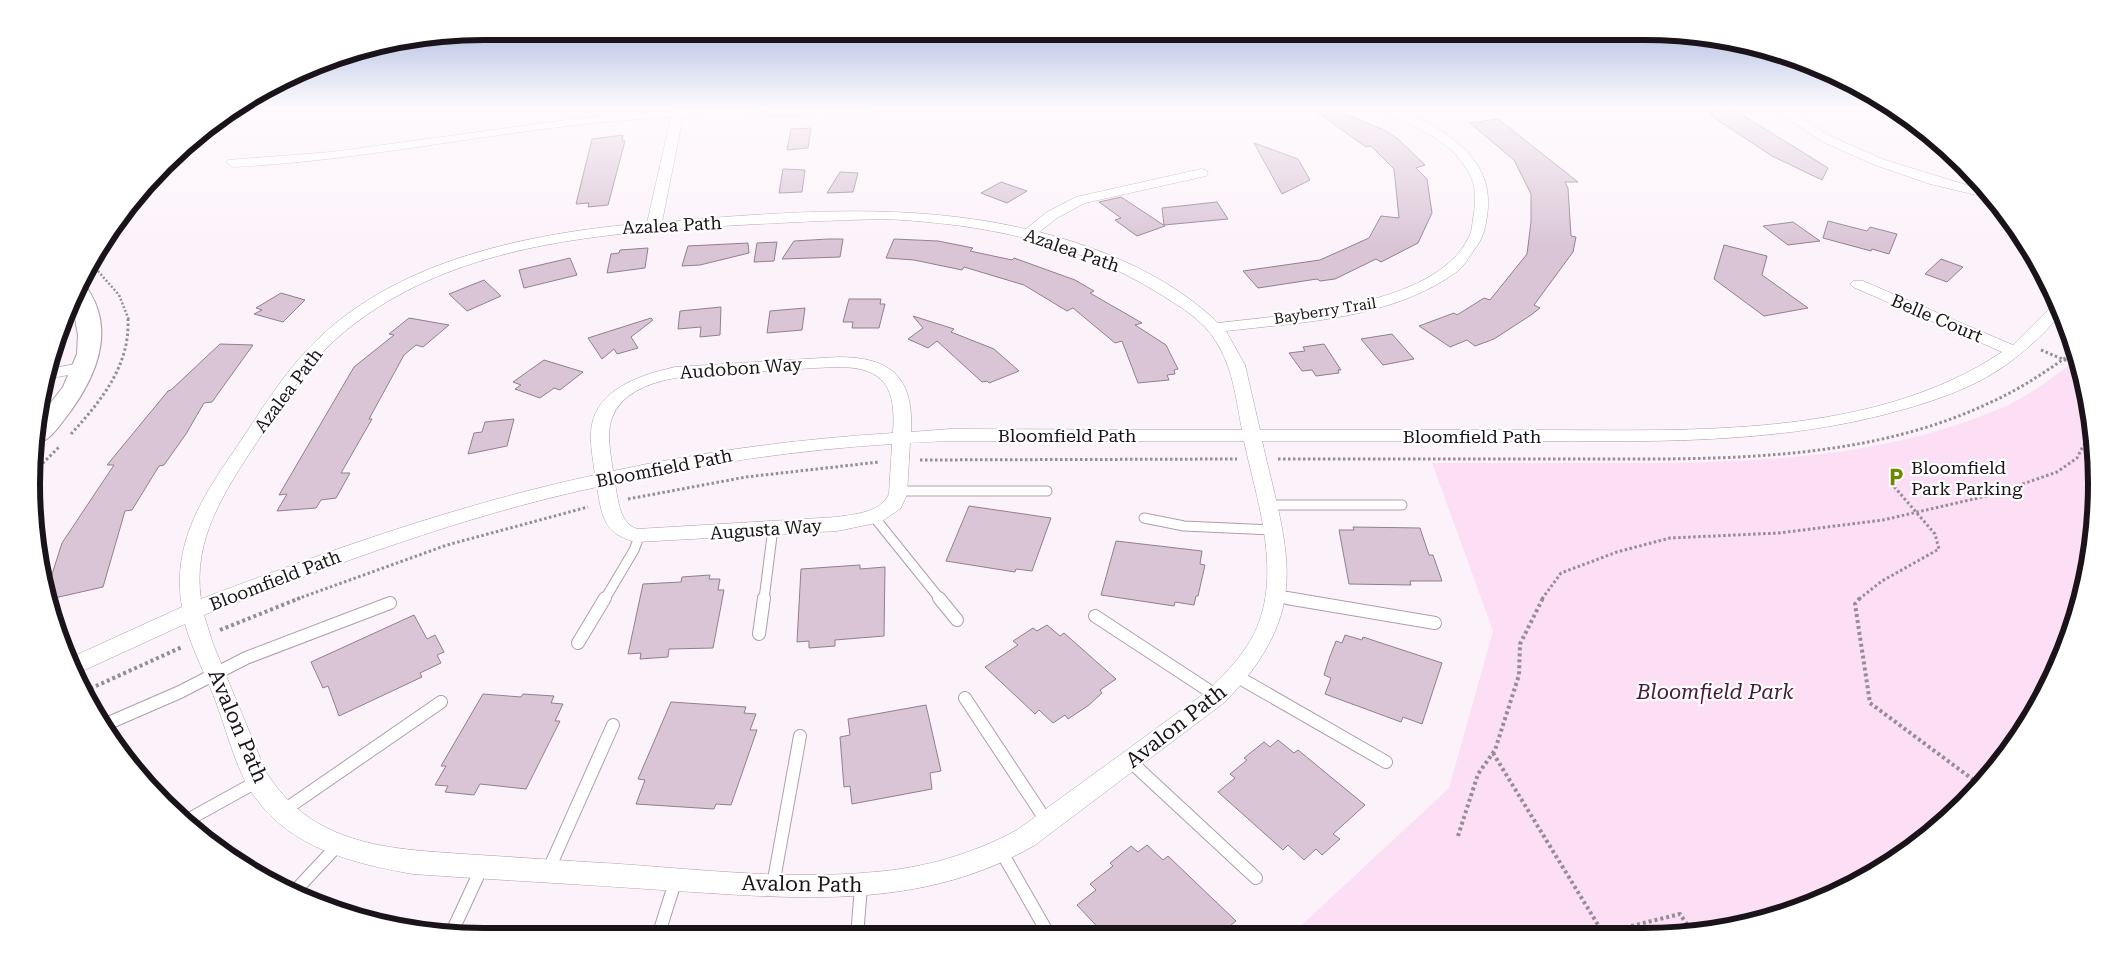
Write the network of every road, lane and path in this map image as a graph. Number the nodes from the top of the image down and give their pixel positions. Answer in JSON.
{"nodes":[{"id":1,"x":343,"y":154,"type":"edge"},
{"id":2,"x":669,"y":154,"type":"edge"},
{"id":3,"x":1461,"y":154,"type":"edge"},
{"id":4,"x":1862,"y":154,"type":"edge"},
{"id":5,"x":233,"y":163,"type":"dead end"},
{"id":6,"x":1201,"y":173,"type":"dead end"},
{"id":7,"x":1980,"y":193,"type":"edge"},
{"id":8,"x":654,"y":226,"type":"junction"},
{"id":9,"x":1029,"y":233,"type":"junction"},
{"id":10,"x":1858,"y":284,"type":"dead end"},
{"id":11,"x":81,"y":298,"type":"edge"},
{"id":12,"x":2054,"y":313,"type":"edge"},
{"id":13,"x":1215,"y":328,"type":"junction"},
{"id":14,"x":2021,"y":348,"type":"junction"},
{"id":15,"x":2069,"y":356,"type":"edge"},
{"id":16,"x":2064,"y":360,"type":"junction"},
{"id":17,"x":2071,"y":363,"type":"edge"},
{"id":18,"x":86,"y":367,"type":"junction"},
{"id":19,"x":54,"y":373,"type":"edge"},
{"id":20,"x":44,"y":427,"type":"edge"},
{"id":21,"x":1252,"y":436,"type":"junction"},
{"id":22,"x":902,"y":437,"type":"junction"},
{"id":23,"x":2086,"y":443,"type":"edge"},
{"id":24,"x":1258,"y":459,"type":"junction"},
{"id":25,"x":900,"y":460,"type":"junction"},
{"id":26,"x":606,"y":478,"type":"junction"},
{"id":27,"x":1891,"y":483,"type":"dead end"},
{"id":28,"x":899,"y":491,"type":"junction"},
{"id":29,"x":1047,"y":491,"type":"dead end"},
{"id":30,"x":609,"y":503,"type":"junction"},
{"id":31,"x":1268,"y":505,"type":"junction"},
{"id":32,"x":1402,"y":505,"type":"dead end"},
{"id":33,"x":1916,"y":513,"type":"junction"},
{"id":34,"x":874,"y":517,"type":"junction"},
{"id":35,"x":1144,"y":518,"type":"dead end"},
{"id":36,"x":773,"y":528,"type":"junction"},
{"id":37,"x":1272,"y":530,"type":"junction"},
{"id":38,"x":639,"y":537,"type":"junction"},
{"id":39,"x":1277,"y":596,"type":"junction"},
{"id":40,"x":390,"y":603,"type":"dead end"},
{"id":41,"x":193,"y":611,"type":"junction"},
{"id":42,"x":1095,"y":616,"type":"dead end"},
{"id":43,"x":957,"y":620,"type":"dead end"},
{"id":44,"x":1435,"y":622,"type":"dead end"},
{"id":45,"x":759,"y":634,"type":"dead end"},
{"id":46,"x":200,"y":639,"type":"junction"},
{"id":47,"x":578,"y":643,"type":"dead end"},
{"id":48,"x":78,"y":663,"type":"edge"},
{"id":49,"x":216,"y":673,"type":"junction"},
{"id":50,"x":1238,"y":676,"type":"junction"},
{"id":51,"x":90,"y":689,"type":"edge"},
{"id":52,"x":1217,"y":696,"type":"junction"},
{"id":53,"x":965,"y":698,"type":"dead end"},
{"id":54,"x":441,"y":702,"type":"dead end"},
{"id":55,"x":110,"y":723,"type":"edge"},
{"id":56,"x":613,"y":725,"type":"dead end"},
{"id":57,"x":800,"y":736,"type":"dead end"},
{"id":58,"x":1493,"y":753,"type":"junction"},
{"id":59,"x":1130,"y":761,"type":"junction"},
{"id":60,"x":1386,"y":762,"type":"dead end"},
{"id":61,"x":258,"y":781,"type":"junction"},
{"id":62,"x":1975,"y":781,"type":"edge"},
{"id":63,"x":282,"y":812,"type":"junction"},
{"id":64,"x":191,"y":818,"type":"edge"},
{"id":65,"x":1048,"y":823,"type":"junction"},
{"id":66,"x":1458,"y":836,"type":"dead end"},
{"id":67,"x":338,"y":845,"type":"junction"},
{"id":68,"x":1001,"y":851,"type":"junction"},
{"id":69,"x":482,"y":867,"type":"junction"},
{"id":70,"x":548,"y":871,"type":"junction"},
{"id":71,"x":1256,"y":878,"type":"dead end"},
{"id":72,"x":676,"y":879,"type":"junction"},
{"id":73,"x":773,"y":885,"type":"junction"},
{"id":74,"x":299,"y":887,"type":"edge"},
{"id":75,"x":862,"y":887,"type":"junction"},
{"id":76,"x":1688,"y":925,"type":"edge"},
{"id":77,"x":454,"y":927,"type":"edge"},
{"id":78,"x":661,"y":928,"type":"edge"},
{"id":79,"x":858,"y":928,"type":"edge"},
{"id":80,"x":1045,"y":928,"type":"edge"},
{"id":81,"x":1600,"y":928,"type":"edge"},
{"id":82,"x":1623,"y":928,"type":"edge"}],
"edges":[{"from":1,"to":5,"type":"street"},
{"from":2,"to":8,"type":"street"},
{"from":3,"to":13,"type":"street","name":"Bayberry Trail"},
{"from":4,"to":7,"type":"street"},
{"from":6,"to":9,"type":"street"},
{"from":8,"to":9,"type":"street","name":"Azalea Path"},
{"from":8,"to":41,"type":"street","name":"Azalea Path"},
{"from":9,"to":13,"type":"street","name":"Azalea Path"},
{"from":10,"to":14,"type":"street","name":"Belle Court"},
{"from":11,"to":18,"type":"street"},
{"from":12,"to":14,"type":"street","name":"Bloomfield Path"},
{"from":13,"to":21,"type":"street","name":"Azalea Path"},
{"from":14,"to":16,"type":"path"},
{"from":14,"to":21,"type":"street","name":"Bloomfield Path"},
{"from":15,"to":16,"type":"path"},
{"from":16,"to":17,"type":"path"},
{"from":16,"to":24,"type":"path"},
{"from":18,"to":19,"type":"street"},
{"from":18,"to":20,"type":"street"},
{"from":21,"to":22,"type":"street","name":"Bloomfield Path"},
{"from":21,"to":24,"type":"street","name":"Avalon Path"},
{"from":22,"to":25,"type":"street"},
{"from":22,"to":26,"type":"street","name":"Bloomfield Path"},
{"from":22,"to":26,"type":"street","name":"Audobon Way"},
{"from":23,"to":33,"type":"path"},
{"from":24,"to":25,"type":"path"},
{"from":24,"to":31,"type":"street","name":"Avalon Path"},
{"from":25,"to":28,"type":"street"},
{"from":25,"to":30,"type":"path"},
{"from":26,"to":30,"type":"street"},
{"from":26,"to":41,"type":"street","name":"Bloomfield Path"},
{"from":27,"to":33,"type":"path"},
{"from":28,"to":29,"type":"lane"},
{"from":28,"to":34,"type":"street","name":"Augusta Way"},
{"from":30,"to":38,"type":"street"},
{"from":30,"to":46,"type":"path"},
{"from":31,"to":32,"type":"lane"},
{"from":31,"to":37,"type":"street","name":"Avalon Path"},
{"from":33,"to":58,"type":"path"},
{"from":33,"to":62,"type":"path"},
{"from":34,"to":36,"type":"street","name":"Augusta Way"},
{"from":34,"to":43,"type":"lane"},
{"from":35,"to":37,"type":"lane"},
{"from":36,"to":38,"type":"street","name":"Augusta Way"},
{"from":36,"to":45,"type":"lane"},
{"from":37,"to":39,"type":"street","name":"Avalon Path"},
{"from":38,"to":47,"type":"lane"},
{"from":39,"to":44,"type":"lane"},
{"from":39,"to":50,"type":"street","name":"Avalon Path"},
{"from":40,"to":49,"type":"lane"},
{"from":41,"to":46,"type":"street","name":"Avalon Path"},
{"from":41,"to":48,"type":"street","name":"Bloomfield Path"},
{"from":42,"to":52,"type":"lane"},
{"from":46,"to":49,"type":"street","name":"Avalon Path"},
{"from":46,"to":51,"type":"path"},
{"from":49,"to":55,"type":"lane"},
{"from":49,"to":61,"type":"street","name":"Avalon Path"},
{"from":50,"to":52,"type":"street","name":"Avalon Path"},
{"from":50,"to":60,"type":"lane"},
{"from":52,"to":59,"type":"street","name":"Avalon Path"},
{"from":53,"to":65,"type":"lane"},
{"from":54,"to":63,"type":"lane"},
{"from":56,"to":70,"type":"lane"},
{"from":57,"to":73,"type":"lane"},
{"from":58,"to":66,"type":"path"},
{"from":58,"to":81,"type":"path"},
{"from":59,"to":65,"type":"street","name":"Avalon Path"},
{"from":59,"to":71,"type":"lane"},
{"from":61,"to":63,"type":"street","name":"Avalon Path"},
{"from":61,"to":64,"type":"lane"},
{"from":63,"to":67,"type":"street","name":"Avalon Path"},
{"from":65,"to":68,"type":"street","name":"Avalon Path"},
{"from":67,"to":69,"type":"street","name":"Avalon Path"},
{"from":67,"to":74,"type":"lane"},
{"from":68,"to":75,"type":"street","name":"Avalon Path"},
{"from":68,"to":80,"type":"lane"},
{"from":69,"to":70,"type":"street","name":"Avalon Path"},
{"from":69,"to":77,"type":"lane"},
{"from":70,"to":72,"type":"street","name":"Avalon Path"},
{"from":72,"to":73,"type":"street","name":"Avalon Path"},
{"from":72,"to":78,"type":"lane"},
{"from":73,"to":75,"type":"street","name":"Avalon Path"},
{"from":75,"to":79,"type":"lane"},
{"from":76,"to":82,"type":"path"}]}
